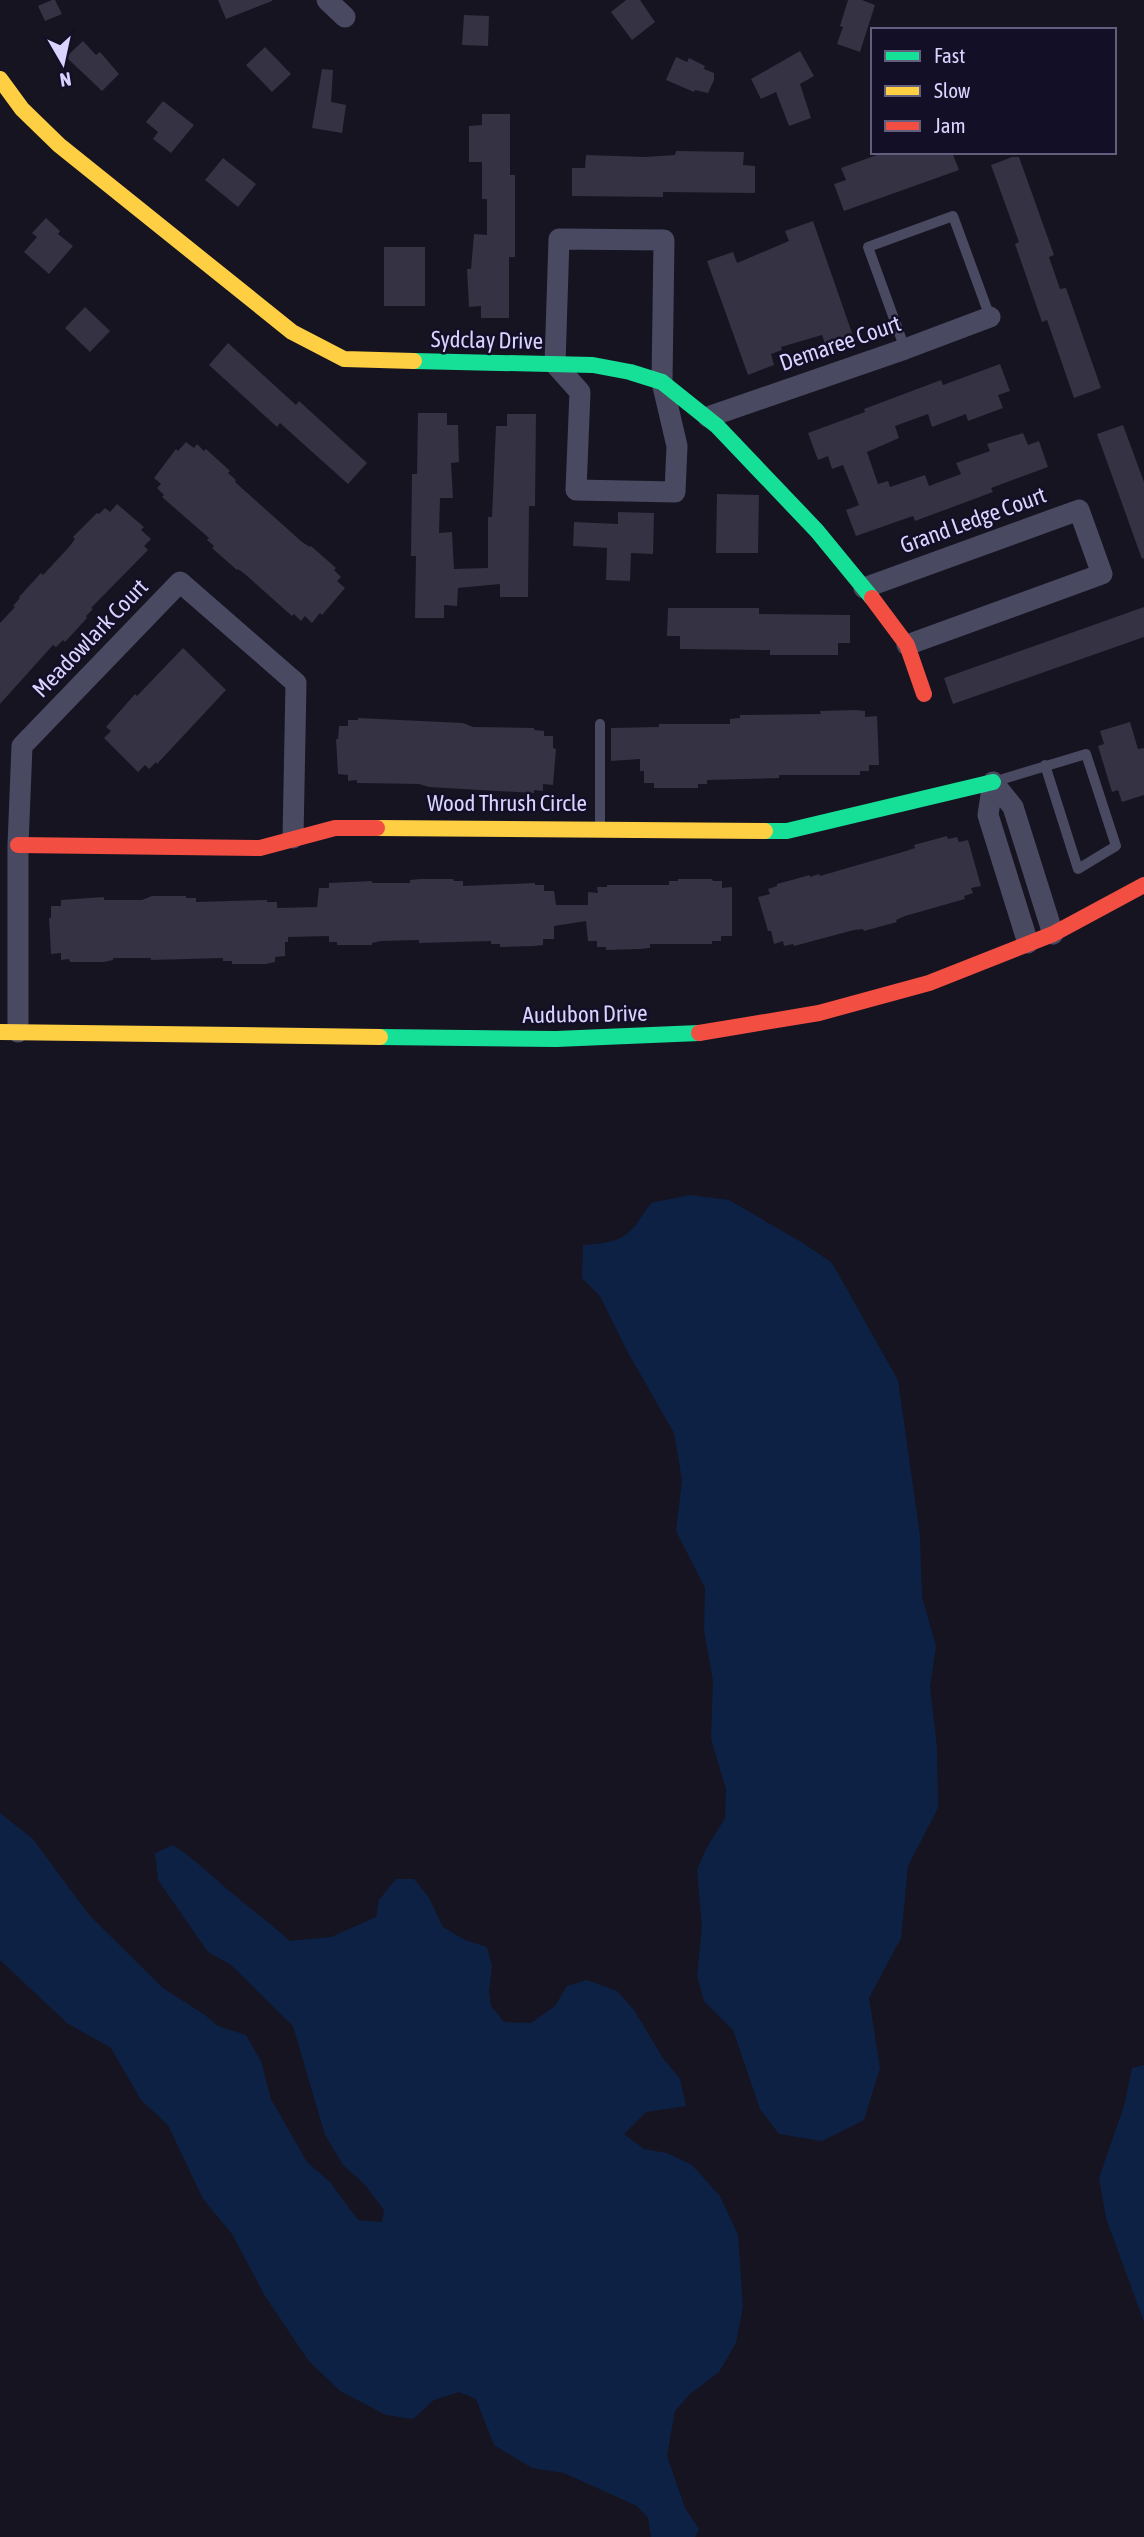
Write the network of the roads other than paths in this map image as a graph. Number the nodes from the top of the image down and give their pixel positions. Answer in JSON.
{"nodes":[{"id":1,"x":327,"y":0,"type":"edge"},
{"id":2,"x":345,"y":17,"type":"dead end"},
{"id":3,"x":0,"y":79,"type":"edge"},
{"id":4,"x":990,"y":317,"type":"joint"},
{"id":5,"x":905,"y":349,"type":"junction"},
{"id":6,"x":555,"y":363,"type":"junction"},
{"id":7,"x":662,"y":383,"type":"junction"},
{"id":8,"x":708,"y":417,"type":"junction"},
{"id":9,"x":864,"y":588,"type":"junction"},
{"id":10,"x":907,"y":645,"type":"junction"},
{"id":11,"x":924,"y":694,"type":"dead end"},
{"id":12,"x":600,"y":724,"type":"dead end"},
{"id":13,"x":1045,"y":765,"type":"junction"},
{"id":14,"x":993,"y":782,"type":"junction"},
{"id":15,"x":600,"y":830,"type":"junction"},
{"id":16,"x":293,"y":838,"type":"junction"},
{"id":17,"x":18,"y":845,"type":"junction"},
{"id":18,"x":1144,"y":885,"type":"edge"},
{"id":19,"x":1053,"y":934,"type":"junction"},
{"id":20,"x":1028,"y":943,"type":"junction"},
{"id":21,"x":9,"y":1032,"type":"edge"}],
"edges":[{"from":1,"to":2,"type":"street"},
{"from":3,"to":6,"type":"street","name":"Sydclay Drive"},
{"from":4,"to":5,"type":"street","name":"Demaree Court"},
{"from":4,"to":5,"type":"lane"},
{"from":5,"to":8,"type":"street","name":"Demaree Court"},
{"from":6,"to":7,"type":"street","name":"Sydclay Drive"},
{"from":6,"to":7,"type":"street"},
{"from":6,"to":7,"type":"street"},
{"from":7,"to":8,"type":"street","name":"Sydclay Drive"},
{"from":8,"to":9,"type":"street","name":"Sydclay Drive"},
{"from":9,"to":10,"type":"street","name":"Sydclay Drive"},
{"from":9,"to":10,"type":"street","name":"Grand Ledge Court"},
{"from":10,"to":11,"type":"street","name":"Sydclay Drive"},
{"from":12,"to":15,"type":"lane"},
{"from":13,"to":13,"type":"lane"},
{"from":13,"to":14,"type":"lane"},
{"from":14,"to":15,"type":"street","name":"Wood Thrush Circle"},
{"from":14,"to":19,"type":"street"},
{"from":14,"to":20,"type":"street"},
{"from":15,"to":16,"type":"street","name":"Wood Thrush Circle"},
{"from":16,"to":17,"type":"street","name":"Wood Thrush Circle"},
{"from":16,"to":17,"type":"street","name":"Meadowlark Court"},
{"from":17,"to":21,"type":"street","name":"Meadowlark Court"},
{"from":18,"to":19,"type":"street","name":"Audubon Drive"},
{"from":19,"to":20,"type":"street","name":"Audubon Drive"},
{"from":20,"to":21,"type":"street","name":"Audubon Drive"}]}
